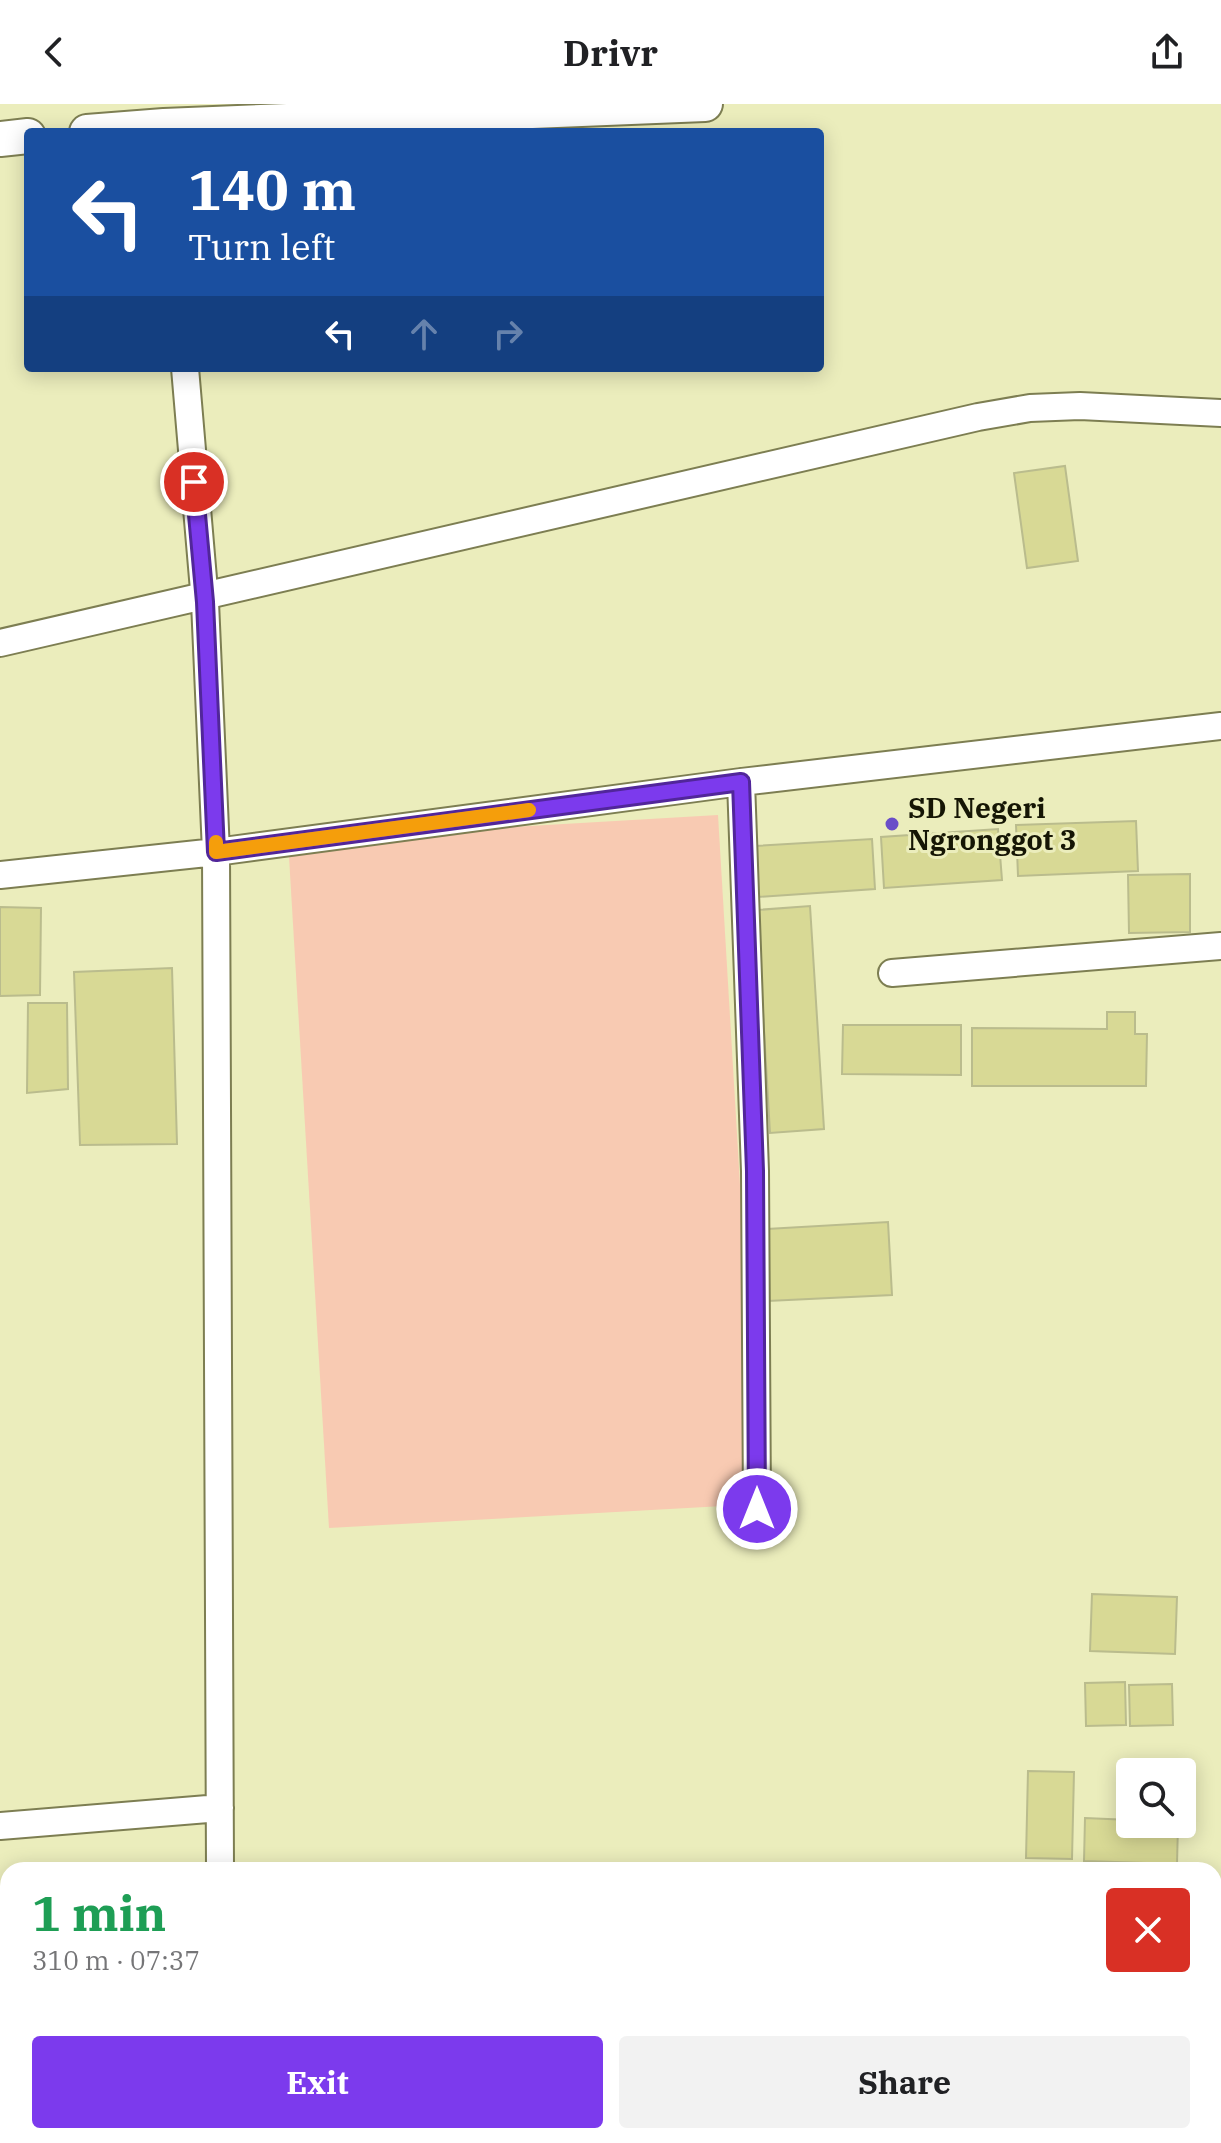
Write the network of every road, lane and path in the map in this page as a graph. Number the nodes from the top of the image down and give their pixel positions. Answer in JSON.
{"nodes":[{"id":1,"x":705,"y":104,"type":"edge"},
{"id":2,"x":163,"y":121,"type":"edge"},
{"id":3,"x":115,"y":128,"type":"edge"},
{"id":4,"x":24,"y":136,"type":"edge"},
{"id":5,"x":0,"y":139,"type":"edge"},
{"id":6,"x":185,"y":372,"type":"edge"},
{"id":7,"x":1221,"y":413,"type":"edge"},
{"id":8,"x":205,"y":608,"type":"junction"},
{"id":9,"x":0,"y":643,"type":"edge"},
{"id":10,"x":1221,"y":726,"type":"edge"},
{"id":11,"x":741,"y":782,"type":"junction"},
{"id":12,"x":216,"y":852,"type":"junction"},
{"id":13,"x":0,"y":875,"type":"edge"},
{"id":14,"x":1221,"y":946,"type":"edge"},
{"id":15,"x":892,"y":973,"type":"dead end"},
{"id":16,"x":757,"y":1509,"type":"dead end"},
{"id":17,"x":220,"y":1808,"type":"junction"},
{"id":18,"x":0,"y":1826,"type":"edge"},
{"id":19,"x":220,"y":1862,"type":"edge"}],
"edges":[{"from":1,"to":2,"type":"street"},
{"from":2,"to":3,"type":"street"},
{"from":4,"to":5,"type":"street"},
{"from":6,"to":8,"type":"street"},
{"from":7,"to":8,"type":"street"},
{"from":8,"to":9,"type":"street"},
{"from":8,"to":12,"type":"street"},
{"from":10,"to":11,"type":"street"},
{"from":11,"to":12,"type":"street"},
{"from":11,"to":16,"type":"street"},
{"from":12,"to":13,"type":"street"},
{"from":12,"to":17,"type":"street"},
{"from":14,"to":15,"type":"street"},
{"from":17,"to":18,"type":"street"},
{"from":17,"to":19,"type":"street"}]}
